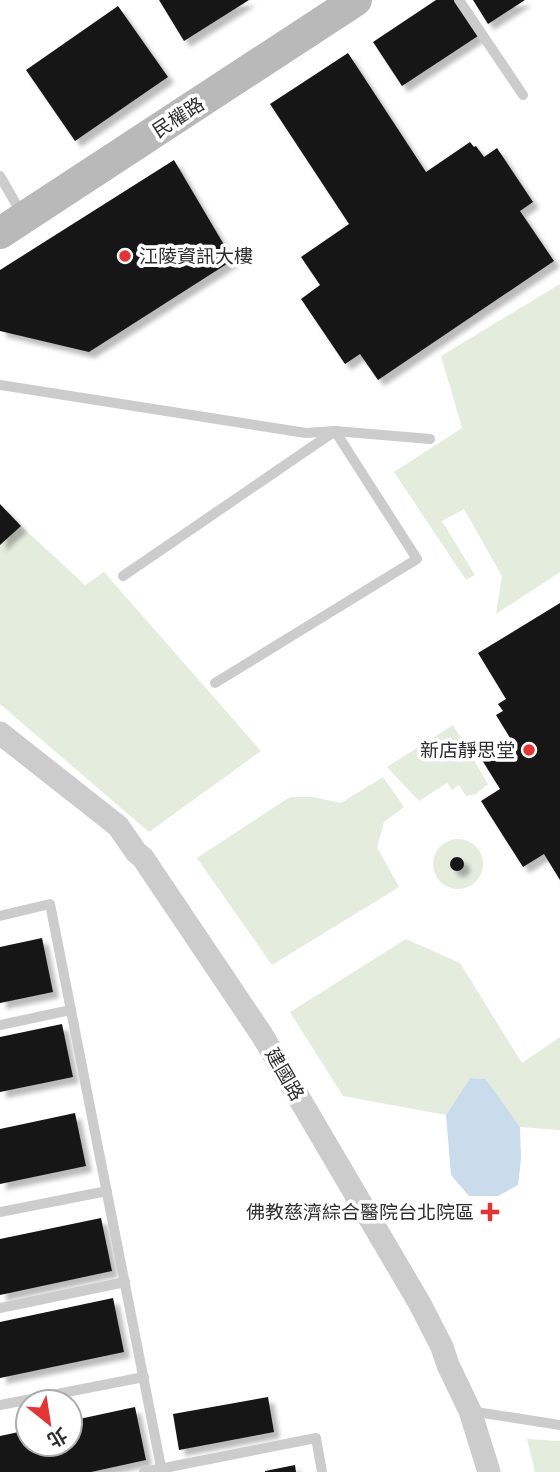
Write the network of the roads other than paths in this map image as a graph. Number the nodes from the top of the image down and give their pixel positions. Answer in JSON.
{"nodes":[{"id":1,"x":459,"y":0,"type":"edge"},
{"id":2,"x":342,"y":4,"type":"edge"},
{"id":3,"x":523,"y":95,"type":"dead end"},
{"id":4,"x":0,"y":176,"type":"edge"},
{"id":5,"x":12,"y":225,"type":"edge"},
{"id":6,"x":0,"y":384,"type":"edge"},
{"id":7,"x":335,"y":430,"type":"junction"},
{"id":8,"x":430,"y":439,"type":"dead end"},
{"id":9,"x":123,"y":576,"type":"dead end"},
{"id":10,"x":215,"y":683,"type":"dead end"},
{"id":11,"x":0,"y":733,"type":"edge"},
{"id":12,"x":0,"y":916,"type":"edge"},
{"id":13,"x":71,"y":1010,"type":"junction"},
{"id":14,"x":0,"y":1025,"type":"edge"},
{"id":15,"x":107,"y":1191,"type":"junction"},
{"id":16,"x":0,"y":1212,"type":"edge"},
{"id":17,"x":125,"y":1282,"type":"junction"},
{"id":18,"x":0,"y":1308,"type":"edge"},
{"id":19,"x":144,"y":1377,"type":"junction"},
{"id":20,"x":0,"y":1405,"type":"edge"},
{"id":21,"x":470,"y":1411,"type":"junction"},
{"id":22,"x":560,"y":1425,"type":"edge"},
{"id":23,"x":162,"y":1470,"type":"edge"},
{"id":24,"x":144,"y":1472,"type":"edge"},
{"id":25,"x":322,"y":1472,"type":"edge"},
{"id":26,"x":489,"y":1472,"type":"edge"}],
"edges":[{"from":1,"to":3,"type":"lane"},
{"from":2,"to":5,"type":"street","name":"民權路"},
{"from":4,"to":5,"type":"lane"},
{"from":6,"to":7,"type":"lane"},
{"from":7,"to":8,"type":"lane"},
{"from":7,"to":9,"type":"lane"},
{"from":7,"to":10,"type":"lane"},
{"from":11,"to":21,"type":"street","name":"建國路"},
{"from":12,"to":13,"type":"lane"},
{"from":13,"to":14,"type":"lane"},
{"from":13,"to":15,"type":"lane"},
{"from":15,"to":16,"type":"lane"},
{"from":15,"to":17,"type":"lane"},
{"from":17,"to":18,"type":"lane"},
{"from":17,"to":19,"type":"lane"},
{"from":19,"to":20,"type":"lane"},
{"from":19,"to":23,"type":"lane"},
{"from":21,"to":22,"type":"lane"},
{"from":21,"to":26,"type":"street","name":"建國路"},
{"from":23,"to":24,"type":"lane"},
{"from":23,"to":25,"type":"lane"}]}
